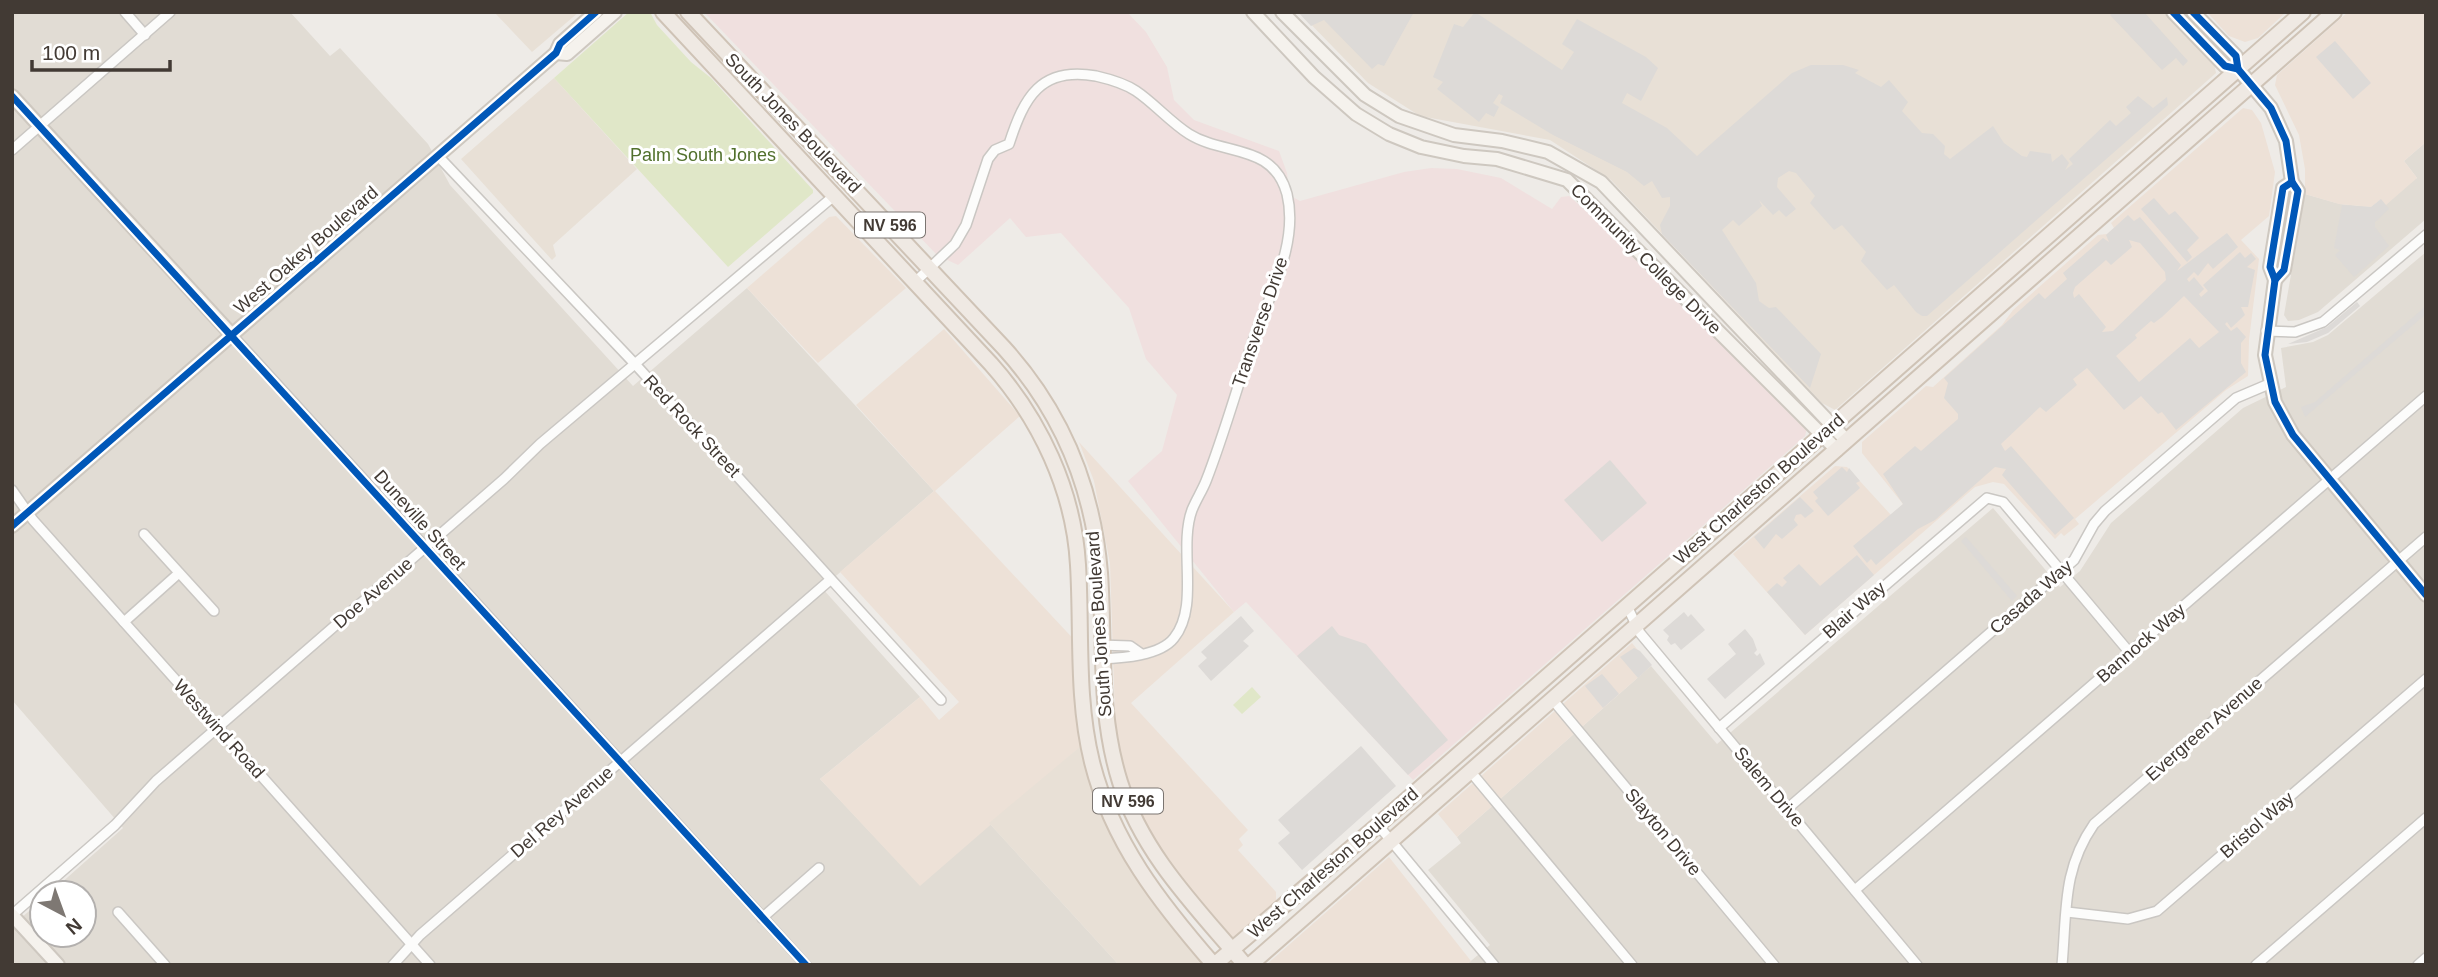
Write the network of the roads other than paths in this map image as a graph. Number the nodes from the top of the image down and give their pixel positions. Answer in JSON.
{"nodes":[{"id":1,"x":125,"y":12,"type":"edge"},
{"id":2,"x":170,"y":12,"type":"edge"},
{"id":3,"x":596,"y":12,"type":"edge"},
{"id":4,"x":615,"y":12,"type":"edge"},
{"id":5,"x":663,"y":12,"type":"edge"},
{"id":6,"x":688,"y":12,"type":"edge"},
{"id":7,"x":1253,"y":12,"type":"edge"},
{"id":8,"x":1282,"y":12,"type":"edge"},
{"id":9,"x":2173,"y":12,"type":"edge"},
{"id":10,"x":2193,"y":12,"type":"edge"},
{"id":11,"x":2303,"y":12,"type":"edge"},
{"id":12,"x":2334,"y":12,"type":"edge"},
{"id":13,"x":145,"y":34,"type":"junction"},
{"id":14,"x":556,"y":54,"type":"junction"},
{"id":15,"x":2238,"y":69,"type":"junction"},
{"id":16,"x":2252,"y":85,"type":"junction"},
{"id":17,"x":12,"y":96,"type":"edge"},
{"id":18,"x":1399,"y":117,"type":"junction"},
{"id":19,"x":40,"y":127,"type":"junction"},
{"id":20,"x":1389,"y":134,"type":"junction"},
{"id":21,"x":12,"y":150,"type":"edge"},
{"id":22,"x":438,"y":156,"type":"junction"},
{"id":23,"x":2292,"y":182,"type":"junction"},
{"id":24,"x":835,"y":195,"type":"junction"},
{"id":25,"x":2280,"y":207,"type":"junction"},
{"id":26,"x":1640,"y":224,"type":"junction"},
{"id":27,"x":2426,"y":234,"type":"edge"},
{"id":28,"x":1626,"y":238,"type":"junction"},
{"id":29,"x":2286,"y":258,"type":"junction"},
{"id":30,"x":930,"y":268,"type":"junction"},
{"id":31,"x":2275,"y":280,"type":"junction"},
{"id":32,"x":915,"y":282,"type":"junction"},
{"id":33,"x":2266,"y":331,"type":"junction"},
{"id":34,"x":232,"y":335,"type":"junction"},
{"id":35,"x":635,"y":364,"type":"junction"},
{"id":36,"x":2269,"y":384,"type":"junction"},
{"id":37,"x":2426,"y":396,"type":"edge"},
{"id":38,"x":1049,"y":407,"type":"junction"},
{"id":39,"x":1030,"y":417,"type":"junction"},
{"id":40,"x":1827,"y":430,"type":"junction"},
{"id":41,"x":1842,"y":445,"type":"junction"},
{"id":42,"x":2330,"y":479,"type":"junction"},
{"id":43,"x":12,"y":491,"type":"edge"},
{"id":44,"x":27,"y":513,"type":"junction"},
{"id":45,"x":12,"y":526,"type":"edge"},
{"id":46,"x":144,"y":534,"type":"dead end"},
{"id":47,"x":2426,"y":537,"type":"edge"},
{"id":48,"x":424,"y":548,"type":"junction"},
{"id":49,"x":2398,"y":561,"type":"junction"},
{"id":50,"x":2062,"y":571,"type":"junction"},
{"id":51,"x":179,"y":573,"type":"junction"},
{"id":52,"x":830,"y":580,"type":"junction"},
{"id":53,"x":2426,"y":595,"type":"edge"},
{"id":54,"x":1627,"y":606,"type":"junction"},
{"id":55,"x":214,"y":611,"type":"dead end"},
{"id":56,"x":124,"y":622,"type":"junction"},
{"id":57,"x":1635,"y":627,"type":"junction"},
{"id":58,"x":1080,"y":631,"type":"junction"},
{"id":59,"x":1101,"y":652,"type":"junction"},
{"id":60,"x":1080,"y":653,"type":"junction"},
{"id":61,"x":1140,"y":653,"type":"junction"},
{"id":62,"x":2130,"y":653,"type":"junction"},
{"id":63,"x":1101,"y":676,"type":"junction"},
{"id":64,"x":2426,"y":679,"type":"edge"},
{"id":65,"x":1552,"y":699,"type":"junction"},
{"id":66,"x":941,"y":700,"type":"dead end"},
{"id":67,"x":218,"y":727,"type":"junction"},
{"id":68,"x":1719,"y":728,"type":"junction"},
{"id":69,"x":1471,"y":742,"type":"junction"},
{"id":70,"x":621,"y":761,"type":"junction"},
{"id":71,"x":1470,"y":771,"type":"junction"},
{"id":72,"x":1447,"y":792,"type":"junction"},
{"id":73,"x":1787,"y":809,"type":"junction"},
{"id":74,"x":2426,"y":818,"type":"edge"},
{"id":75,"x":1378,"y":825,"type":"junction"},
{"id":76,"x":1390,"y":841,"type":"junction"},
{"id":77,"x":819,"y":868,"type":"dead end"},
{"id":78,"x":1855,"y":890,"type":"junction"},
{"id":79,"x":118,"y":912,"type":"dead end"},
{"id":80,"x":2067,"y":912,"type":"junction"},
{"id":81,"x":12,"y":915,"type":"edge"},
{"id":82,"x":762,"y":918,"type":"junction"},
{"id":83,"x":412,"y":945,"type":"junction"},
{"id":84,"x":1232,"y":950,"type":"junction"},
{"id":85,"x":2426,"y":958,"type":"edge"},
{"id":86,"x":58,"y":965,"type":"edge"},
{"id":87,"x":165,"y":965,"type":"edge"},
{"id":88,"x":393,"y":965,"type":"edge"},
{"id":89,"x":429,"y":965,"type":"edge"},
{"id":90,"x":806,"y":965,"type":"edge"},
{"id":91,"x":1214,"y":965,"type":"edge"},
{"id":92,"x":1245,"y":965,"type":"edge"},
{"id":93,"x":1250,"y":965,"type":"edge"},
{"id":94,"x":1494,"y":965,"type":"edge"},
{"id":95,"x":1632,"y":965,"type":"edge"},
{"id":96,"x":1774,"y":965,"type":"edge"},
{"id":97,"x":1917,"y":965,"type":"edge"},
{"id":98,"x":2062,"y":965,"type":"edge"},
{"id":99,"x":2256,"y":965,"type":"edge"},
{"id":100,"x":2418,"y":965,"type":"edge"}],
"edges":[{"from":1,"to":13,"type":"street"},
{"from":2,"to":13,"type":"street"},
{"from":3,"to":14,"type":"street","name":"West Oakey Boulevard"},
{"from":4,"to":14,"type":"street","name":"West Oakey Boulevard"},
{"from":5,"to":24,"type":"main road","name":"South Jones Boulevard","number":"NV 596"},
{"from":6,"to":30,"type":"main road","name":"South Jones Boulevard","number":"NV 596"},
{"from":7,"to":20,"type":"street","name":"Community College Drive"},
{"from":8,"to":18,"type":"street","name":"Community College Drive"},
{"from":9,"to":15,"type":"street"},
{"from":10,"to":15,"type":"street"},
{"from":11,"to":15,"type":"main road","name":"West Charleston Boulevard"},
{"from":12,"to":16,"type":"main road","name":"West Charleston Boulevard"},
{"from":13,"to":19,"type":"street"},
{"from":14,"to":22,"type":"street","name":"West Oakey Boulevard"},
{"from":15,"to":16,"type":"street"},
{"from":15,"to":40,"type":"main road","name":"West Charleston Boulevard"},
{"from":16,"to":23,"type":"street"},
{"from":16,"to":41,"type":"main road","name":"West Charleston Boulevard"},
{"from":17,"to":19,"type":"street","name":"Duneville Street"},
{"from":18,"to":20,"type":"street"},
{"from":18,"to":26,"type":"street","name":"Community College Drive"},
{"from":19,"to":21,"type":"street"},
{"from":19,"to":34,"type":"street","name":"Duneville Street"},
{"from":20,"to":28,"type":"street","name":"Community College Drive"},
{"from":22,"to":34,"type":"street","name":"West Oakey Boulevard"},
{"from":22,"to":35,"type":"street","name":"Red Rock Street"},
{"from":23,"to":25,"type":"street"},
{"from":23,"to":29,"type":"street"},
{"from":24,"to":32,"type":"main road","name":"South Jones Boulevard","number":"NV 596"},
{"from":24,"to":35,"type":"street","name":"Doe Avenue"},
{"from":25,"to":29,"type":"street"},
{"from":25,"to":31,"type":"street"},
{"from":26,"to":28,"type":"street"},
{"from":26,"to":40,"type":"street","name":"Community College Drive"},
{"from":27,"to":33,"type":"street"},
{"from":28,"to":40,"type":"street","name":"Community College Drive"},
{"from":29,"to":31,"type":"street"},
{"from":30,"to":32,"type":"street","name":"Transverse Drive"},
{"from":30,"to":38,"type":"main road","name":"South Jones Boulevard","number":"NV 596"},
{"from":30,"to":61,"type":"street","name":"Transverse Drive"},
{"from":31,"to":33,"type":"street"},
{"from":32,"to":39,"type":"main road","name":"South Jones Boulevard","number":"NV 596"},
{"from":33,"to":36,"type":"street"},
{"from":34,"to":44,"type":"street","name":"West Oakey Boulevard"},
{"from":34,"to":48,"type":"street","name":"Duneville Street"},
{"from":35,"to":48,"type":"street","name":"Doe Avenue"},
{"from":35,"to":52,"type":"street","name":"Red Rock Street"},
{"from":36,"to":42,"type":"street"},
{"from":36,"to":50,"type":"street","name":"Casada Way"},
{"from":37,"to":42,"type":"street","name":"Bannock Way"},
{"from":38,"to":39,"type":"main road"},
{"from":38,"to":59,"type":"main road","name":"South Jones Boulevard","number":"NV 596"},
{"from":39,"to":58,"type":"main road","name":"South Jones Boulevard","number":"NV 596"},
{"from":40,"to":41,"type":"street","name":"Community College Drive"},
{"from":40,"to":54,"type":"main road","name":"West Charleston Boulevard"},
{"from":41,"to":57,"type":"main road","name":"West Charleston Boulevard"},
{"from":42,"to":49,"type":"street"},
{"from":42,"to":62,"type":"street","name":"Bannock Way"},
{"from":43,"to":44,"type":"street","name":"Westwind Road"},
{"from":44,"to":45,"type":"street","name":"West Oakey Boulevard"},
{"from":44,"to":56,"type":"street","name":"Westwind Road"},
{"from":46,"to":51,"type":"street"},
{"from":47,"to":49,"type":"street","name":"Evergreen Avenue"},
{"from":48,"to":67,"type":"street","name":"Doe Avenue"},
{"from":48,"to":70,"type":"street","name":"Duneville Street"},
{"from":49,"to":53,"type":"street"},
{"from":49,"to":80,"type":"street","name":"Evergreen Avenue"},
{"from":50,"to":62,"type":"street"},
{"from":50,"to":68,"type":"street","name":"Blair Way"},
{"from":50,"to":73,"type":"street","name":"Casada Way"},
{"from":51,"to":55,"type":"street"},
{"from":51,"to":56,"type":"street"},
{"from":52,"to":66,"type":"street","name":"Red Rock Street"},
{"from":52,"to":70,"type":"street","name":"Del Rey Avenue"},
{"from":54,"to":57,"type":"street","name":"Salem Drive"},
{"from":54,"to":69,"type":"main road","name":"West Charleston Boulevard"},
{"from":56,"to":67,"type":"street","name":"Westwind Road"},
{"from":57,"to":65,"type":"main road","name":"West Charleston Boulevard"},
{"from":57,"to":68,"type":"street","name":"Salem Drive"},
{"from":58,"to":59,"type":"main road"},
{"from":58,"to":60,"type":"main road","name":"South Jones Boulevard","number":"NV 596"},
{"from":59,"to":61,"type":"street","name":"Transverse Drive"},
{"from":59,"to":61,"type":"street"},
{"from":59,"to":63,"type":"main road","name":"South Jones Boulevard","number":"NV 596"},
{"from":60,"to":63,"type":"main road"},
{"from":60,"to":91,"type":"main road","name":"South Jones Boulevard","number":"NV 596"},
{"from":62,"to":78,"type":"street","name":"Bannock Way"},
{"from":63,"to":84,"type":"main road","name":"South Jones Boulevard","number":"NV 596"},
{"from":64,"to":80,"type":"street","name":"Bristol Way"},
{"from":65,"to":71,"type":"main road","name":"West Charleston Boulevard"},
{"from":65,"to":96,"type":"street","name":"Slayton Drive"},
{"from":67,"to":81,"type":"street","name":"Doe Avenue"},
{"from":67,"to":83,"type":"street","name":"Westwind Road"},
{"from":68,"to":73,"type":"street","name":"Salem Drive"},
{"from":69,"to":72,"type":"main road"},
{"from":69,"to":75,"type":"main road","name":"West Charleston Boulevard"},
{"from":70,"to":82,"type":"street","name":"Duneville Street"},
{"from":70,"to":83,"type":"street","name":"Del Rey Avenue"},
{"from":71,"to":72,"type":"main road","name":"West Charleston Boulevard"},
{"from":71,"to":95,"type":"street"},
{"from":72,"to":76,"type":"main road","name":"West Charleston Boulevard"},
{"from":73,"to":78,"type":"street","name":"Salem Drive"},
{"from":74,"to":99,"type":"street"},
{"from":75,"to":76,"type":"street"},
{"from":75,"to":84,"type":"main road","name":"West Charleston Boulevard"},
{"from":76,"to":93,"type":"main road","name":"West Charleston Boulevard"},
{"from":76,"to":94,"type":"street"},
{"from":77,"to":82,"type":"street"},
{"from":78,"to":97,"type":"street","name":"Salem Drive"},
{"from":79,"to":87,"type":"street"},
{"from":80,"to":98,"type":"street","name":"Evergreen Avenue"},
{"from":81,"to":86,"type":"street"},
{"from":82,"to":90,"type":"street","name":"Duneville Street"},
{"from":83,"to":88,"type":"street","name":"Del Rey Avenue"},
{"from":83,"to":89,"type":"street","name":"Westwind Road"},
{"from":84,"to":91,"type":"main road","name":"West Charleston Boulevard"},
{"from":84,"to":92,"type":"main road","name":"South Jones Boulevard","number":"NV 596"},
{"from":85,"to":100,"type":"street"}]}
